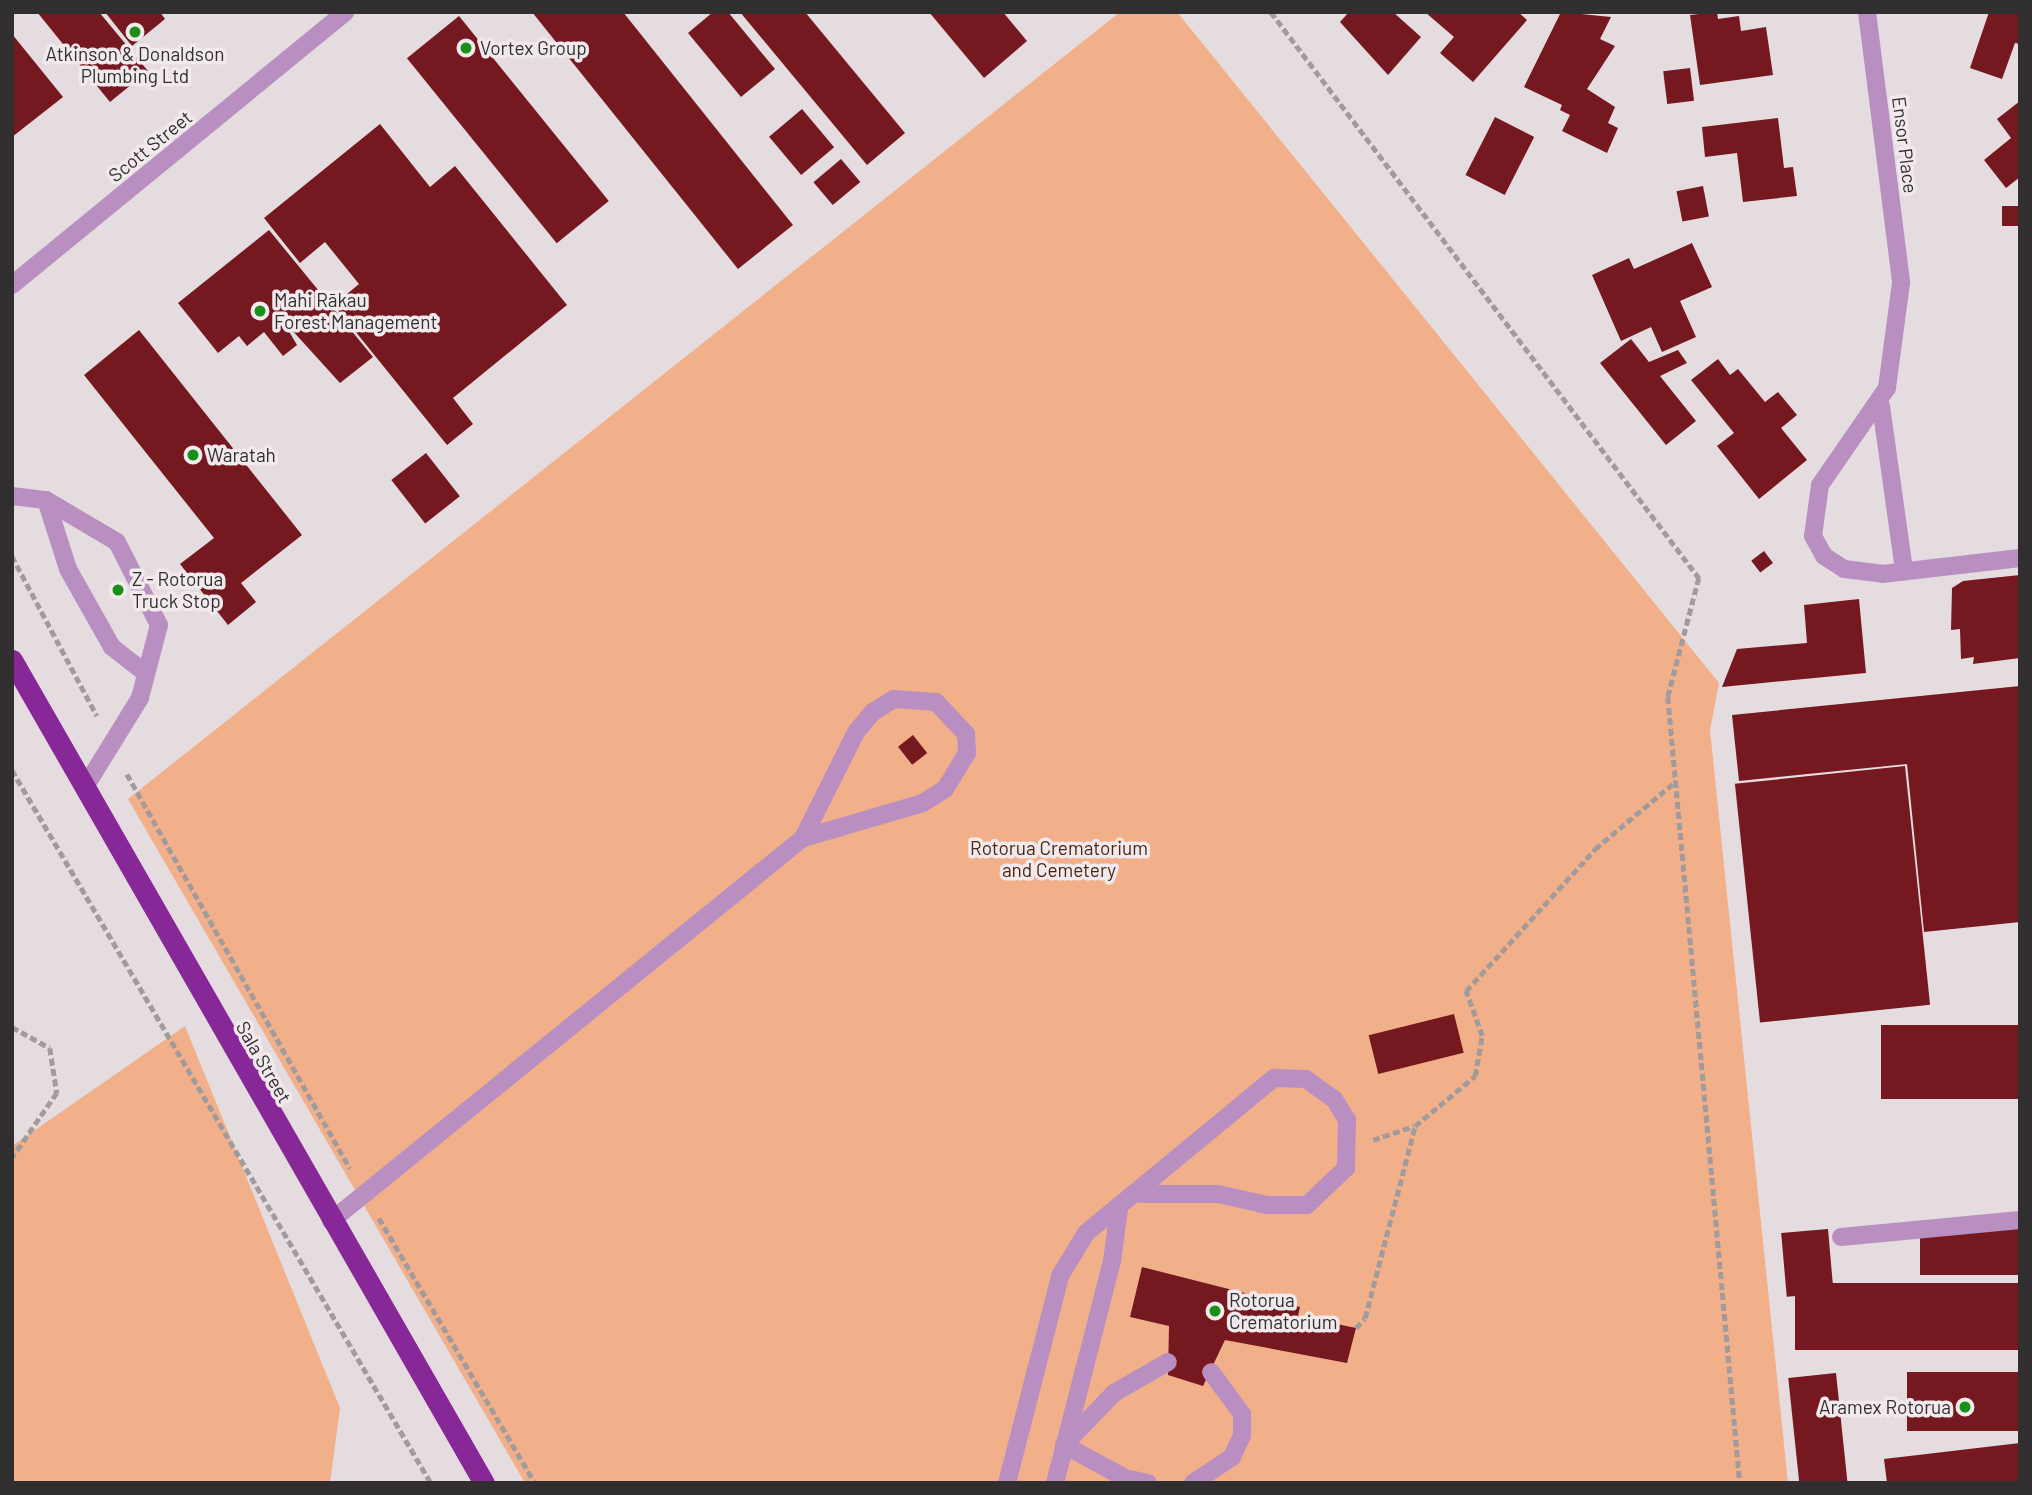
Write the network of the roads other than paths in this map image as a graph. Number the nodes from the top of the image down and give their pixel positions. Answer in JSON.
{"nodes":[{"id":1,"x":346,"y":12,"type":"edge"},
{"id":2,"x":1867,"y":12,"type":"edge"},
{"id":3,"x":12,"y":285,"type":"edge"},
{"id":4,"x":1881,"y":406,"type":"junction"},
{"id":5,"x":12,"y":496,"type":"edge"},
{"id":6,"x":46,"y":500,"type":"junction"},
{"id":7,"x":2020,"y":558,"type":"edge"},
{"id":8,"x":1904,"y":570,"type":"junction"},
{"id":9,"x":12,"y":660,"type":"edge"},
{"id":10,"x":144,"y":671,"type":"junction"},
{"id":11,"x":85,"y":787,"type":"junction"},
{"id":12,"x":803,"y":838,"type":"junction"},
{"id":13,"x":1142,"y":1194,"type":"junction"},
{"id":14,"x":1119,"y":1209,"type":"junction"},
{"id":15,"x":2020,"y":1220,"type":"edge"},
{"id":16,"x":331,"y":1221,"type":"junction"},
{"id":17,"x":1841,"y":1237,"type":"dead end"},
{"id":18,"x":1168,"y":1362,"type":"dead end"},
{"id":19,"x":1211,"y":1372,"type":"dead end"},
{"id":20,"x":1064,"y":1445,"type":"junction"},
{"id":21,"x":484,"y":1483,"type":"edge"},
{"id":22,"x":1007,"y":1483,"type":"edge"},
{"id":23,"x":1055,"y":1483,"type":"edge"},
{"id":24,"x":1148,"y":1483,"type":"edge"},
{"id":25,"x":1193,"y":1483,"type":"edge"}],
"edges":[{"from":1,"to":3,"type":"street","name":"Scott Street"},
{"from":2,"to":4,"type":"street","name":"Ensor Place"},
{"from":4,"to":8,"type":"street"},
{"from":4,"to":8,"type":"street"},
{"from":5,"to":6,"type":"street"},
{"from":6,"to":10,"type":"street"},
{"from":6,"to":10,"type":"street"},
{"from":7,"to":8,"type":"street"},
{"from":9,"to":11,"type":"highway","name":"Sala Street"},
{"from":10,"to":11,"type":"street"},
{"from":11,"to":16,"type":"highway","name":"Sala Street"},
{"from":12,"to":12,"type":"street"},
{"from":12,"to":16,"type":"street"},
{"from":13,"to":13,"type":"street"},
{"from":13,"to":14,"type":"street"},
{"from":14,"to":20,"type":"street"},
{"from":14,"to":22,"type":"street"},
{"from":15,"to":17,"type":"street"},
{"from":16,"to":21,"type":"highway","name":"Sala Street"},
{"from":18,"to":20,"type":"street"},
{"from":19,"to":25,"type":"street"},
{"from":20,"to":23,"type":"street"},
{"from":20,"to":24,"type":"street"}]}
